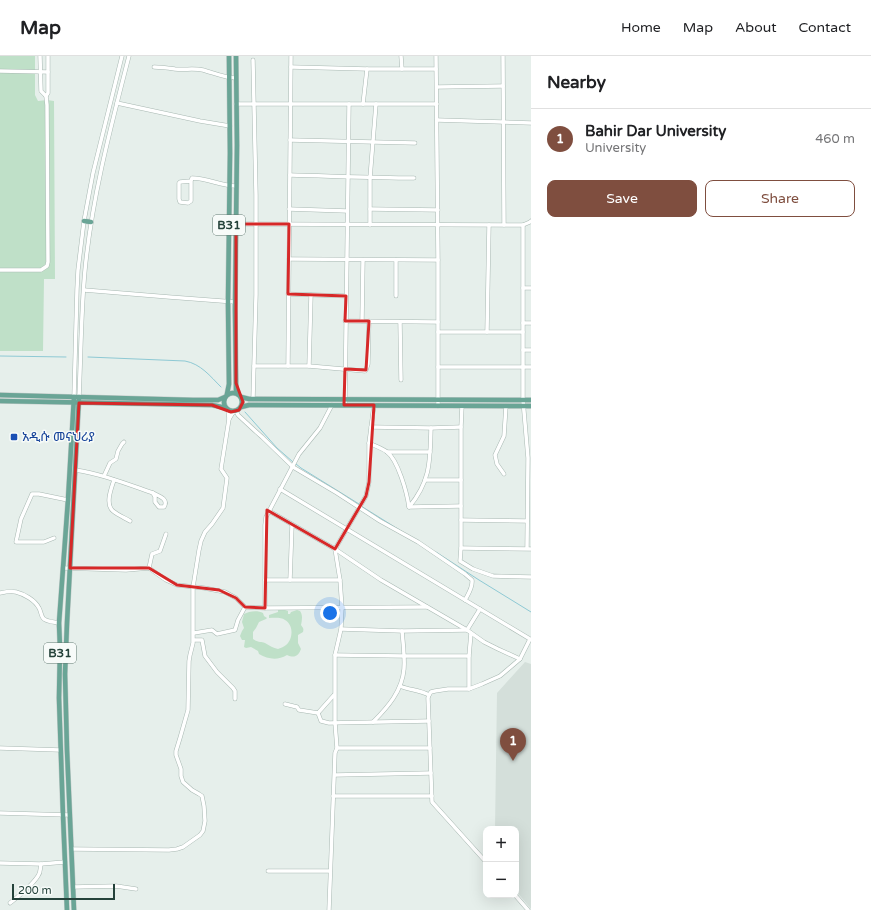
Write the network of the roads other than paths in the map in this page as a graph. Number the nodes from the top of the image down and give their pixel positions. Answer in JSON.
{"nodes":[{"id":1,"x":40,"y":56,"type":"edge"},
{"id":2,"x":48,"y":56,"type":"edge"},
{"id":3,"x":122,"y":56,"type":"edge"},
{"id":4,"x":129,"y":56,"type":"edge"},
{"id":5,"x":229,"y":56,"type":"edge"},
{"id":6,"x":236,"y":56,"type":"edge"},
{"id":7,"x":291,"y":56,"type":"edge"},
{"id":8,"x":401,"y":56,"type":"edge"},
{"id":9,"x":436,"y":56,"type":"edge"},
{"id":10,"x":503,"y":56,"type":"edge"},
{"id":11,"x":253,"y":60,"type":"dead end"},
{"id":12,"x":291,"y":66,"type":"junction"},
{"id":13,"x":154,"y":67,"type":"dead end"},
{"id":14,"x":367,"y":69,"type":"junction"},
{"id":15,"x":402,"y":69,"type":"junction"},
{"id":16,"x":436,"y":69,"type":"junction"},
{"id":17,"x":0,"y":71,"type":"edge"},
{"id":18,"x":40,"y":71,"type":"junction"},
{"id":19,"x":48,"y":72,"type":"junction"},
{"id":20,"x":229,"y":78,"type":"junction"},
{"id":21,"x":236,"y":78,"type":"junction"},
{"id":22,"x":503,"y":86,"type":"junction"},
{"id":23,"x":437,"y":87,"type":"junction"},
{"id":24,"x":46,"y":96,"type":"junction"},
{"id":25,"x":117,"y":103,"type":"junction"},
{"id":26,"x":236,"y":104,"type":"junction"},
{"id":27,"x":254,"y":104,"type":"junction"},
{"id":28,"x":349,"y":104,"type":"junction"},
{"id":29,"x":363,"y":104,"type":"junction"},
{"id":30,"x":376,"y":104,"type":"junction"},
{"id":31,"x":437,"y":104,"type":"junction"},
{"id":32,"x":290,"y":105,"type":"junction"},
{"id":33,"x":437,"y":120,"type":"junction"},
{"id":34,"x":503,"y":122,"type":"junction"},
{"id":35,"x":531,"y":123,"type":"edge"},
{"id":36,"x":230,"y":126,"type":"junction"},
{"id":37,"x":290,"y":140,"type":"junction"},
{"id":38,"x":348,"y":142,"type":"junction"},
{"id":39,"x":373,"y":143,"type":"junction"},
{"id":40,"x":415,"y":143,"type":"dead end"},
{"id":41,"x":230,"y":145,"type":"junction"},
{"id":42,"x":237,"y":145,"type":"junction"},
{"id":43,"x":290,"y":175,"type":"junction"},
{"id":44,"x":348,"y":176,"type":"junction"},
{"id":45,"x":370,"y":178,"type":"junction"},
{"id":46,"x":414,"y":178,"type":"dead end"},
{"id":47,"x":191,"y":181,"type":"junction"},
{"id":48,"x":229,"y":186,"type":"junction"},
{"id":49,"x":236,"y":186,"type":"junction"},
{"id":50,"x":370,"y":209,"type":"junction"},
{"id":51,"x":289,"y":210,"type":"junction"},
{"id":52,"x":438,"y":210,"type":"junction"},
{"id":53,"x":347,"y":211,"type":"junction"},
{"id":54,"x":84,"y":221,"type":"junction"},
{"id":55,"x":531,"y":221,"type":"edge"},
{"id":56,"x":91,"y":222,"type":"junction"},
{"id":57,"x":236,"y":224,"type":"junction"},
{"id":58,"x":255,"y":224,"type":"junction"},
{"id":59,"x":289,"y":224,"type":"junction"},
{"id":60,"x":347,"y":224,"type":"junction"},
{"id":61,"x":370,"y":225,"type":"junction"},
{"id":62,"x":438,"y":225,"type":"junction"},
{"id":63,"x":488,"y":225,"type":"junction"},
{"id":64,"x":504,"y":225,"type":"junction"},
{"id":65,"x":523,"y":225,"type":"junction"},
{"id":66,"x":289,"y":259,"type":"junction"},
{"id":67,"x":346,"y":259,"type":"junction"},
{"id":68,"x":363,"y":260,"type":"junction"},
{"id":69,"x":396,"y":260,"type":"junction"},
{"id":70,"x":438,"y":260,"type":"junction"},
{"id":71,"x":0,"y":270,"type":"edge"},
{"id":72,"x":523,"y":288,"type":"junction"},
{"id":73,"x":531,"y":288,"type":"edge"},
{"id":74,"x":84,"y":290,"type":"junction"},
{"id":75,"x":288,"y":294,"type":"junction"},
{"id":76,"x":311,"y":294,"type":"junction"},
{"id":77,"x":346,"y":296,"type":"junction"},
{"id":78,"x":396,"y":296,"type":"dead end"},
{"id":79,"x":228,"y":302,"type":"junction"},
{"id":80,"x":235,"y":302,"type":"junction"},
{"id":81,"x":346,"y":321,"type":"junction"},
{"id":82,"x":362,"y":321,"type":"junction"},
{"id":83,"x":369,"y":321,"type":"junction"},
{"id":84,"x":400,"y":322,"type":"junction"},
{"id":85,"x":438,"y":322,"type":"junction"},
{"id":86,"x":523,"y":323,"type":"junction"},
{"id":87,"x":531,"y":323,"type":"edge"},
{"id":88,"x":438,"y":332,"type":"junction"},
{"id":89,"x":487,"y":332,"type":"junction"},
{"id":90,"x":523,"y":332,"type":"junction"},
{"id":91,"x":523,"y":350,"type":"junction"},
{"id":92,"x":531,"y":350,"type":"edge"},
{"id":93,"x":254,"y":366,"type":"junction"},
{"id":94,"x":288,"y":366,"type":"junction"},
{"id":95,"x":309,"y":366,"type":"junction"},
{"id":96,"x":438,"y":367,"type":"junction"},
{"id":97,"x":523,"y":367,"type":"junction"},
{"id":98,"x":531,"y":367,"type":"edge"},
{"id":99,"x":345,"y":369,"type":"junction"},
{"id":100,"x":401,"y":380,"type":"dead end"},
{"id":101,"x":0,"y":395,"type":"edge"},
{"id":102,"x":240,"y":395,"type":"junction"},
{"id":103,"x":226,"y":396,"type":"junction"},
{"id":104,"x":74,"y":397,"type":"junction"},
{"id":105,"x":79,"y":397,"type":"junction"},
{"id":106,"x":253,"y":399,"type":"junction"},
{"id":107,"x":344,"y":399,"type":"junction"},
{"id":108,"x":390,"y":400,"type":"junction"},
{"id":109,"x":438,"y":400,"type":"junction"},
{"id":110,"x":523,"y":400,"type":"junction"},
{"id":111,"x":531,"y":400,"type":"edge"},
{"id":112,"x":0,"y":401,"type":"edge"},
{"id":113,"x":73,"y":402,"type":"junction"},
{"id":114,"x":79,"y":402,"type":"junction"},
{"id":115,"x":332,"y":405,"type":"junction"},
{"id":116,"x":344,"y":405,"type":"junction"},
{"id":117,"x":374,"y":405,"type":"junction"},
{"id":118,"x":390,"y":405,"type":"junction"},
{"id":119,"x":438,"y":406,"type":"junction"},
{"id":120,"x":462,"y":406,"type":"junction"},
{"id":121,"x":506,"y":406,"type":"junction"},
{"id":122,"x":523,"y":406,"type":"junction"},
{"id":123,"x":531,"y":406,"type":"edge"},
{"id":124,"x":241,"y":407,"type":"junction"},
{"id":125,"x":227,"y":409,"type":"junction"},
{"id":126,"x":236,"y":411,"type":"junction"},
{"id":127,"x":230,"y":419,"type":"junction"},
{"id":128,"x":371,"y":426,"type":"junction"},
{"id":129,"x":461,"y":427,"type":"junction"},
{"id":130,"x":431,"y":428,"type":"junction"},
{"id":131,"x":124,"y":442,"type":"dead end"},
{"id":132,"x":369,"y":443,"type":"junction"},
{"id":133,"x":387,"y":452,"type":"junction"},
{"id":134,"x":430,"y":452,"type":"junction"},
{"id":135,"x":293,"y":467,"type":"junction"},
{"id":136,"x":76,"y":470,"type":"junction"},
{"id":137,"x":504,"y":474,"type":"dead end"},
{"id":138,"x":104,"y":476,"type":"junction"},
{"id":139,"x":114,"y":480,"type":"junction"},
{"id":140,"x":425,"y":480,"type":"junction"},
{"id":141,"x":461,"y":480,"type":"junction"},
{"id":142,"x":280,"y":489,"type":"junction"},
{"id":143,"x":153,"y":493,"type":"dead end"},
{"id":144,"x":529,"y":498,"type":"edge"},
{"id":145,"x":68,"y":500,"type":"junction"},
{"id":146,"x":461,"y":506,"type":"junction"},
{"id":147,"x":409,"y":507,"type":"junction"},
{"id":148,"x":360,"y":508,"type":"junction"},
{"id":149,"x":269,"y":512,"type":"junction"},
{"id":150,"x":461,"y":520,"type":"junction"},
{"id":151,"x":130,"y":521,"type":"dead end"},
{"id":152,"x":527,"y":521,"type":"junction"},
{"id":153,"x":292,"y":525,"type":"junction"},
{"id":154,"x":346,"y":529,"type":"junction"},
{"id":155,"x":166,"y":534,"type":"dead end"},
{"id":156,"x":54,"y":538,"type":"dead end"},
{"id":157,"x":461,"y":548,"type":"junction"},
{"id":158,"x":529,"y":549,"type":"edge"},
{"id":159,"x":335,"y":550,"type":"junction"},
{"id":160,"x":460,"y":561,"type":"junction"},
{"id":161,"x":63,"y":568,"type":"junction"},
{"id":162,"x":70,"y":568,"type":"junction"},
{"id":163,"x":149,"y":568,"type":"junction"},
{"id":164,"x":460,"y":570,"type":"junction"},
{"id":165,"x":531,"y":577,"type":"edge"},
{"id":166,"x":265,"y":580,"type":"junction"},
{"id":167,"x":290,"y":580,"type":"junction"},
{"id":168,"x":340,"y":580,"type":"junction"},
{"id":169,"x":193,"y":587,"type":"junction"},
{"id":170,"x":0,"y":592,"type":"edge"},
{"id":171,"x":465,"y":600,"type":"junction"},
{"id":172,"x":244,"y":607,"type":"junction"},
{"id":173,"x":427,"y":607,"type":"junction"},
{"id":174,"x":265,"y":608,"type":"junction"},
{"id":175,"x":342,"y":608,"type":"junction"},
{"id":176,"x":480,"y":609,"type":"junction"},
{"id":177,"x":59,"y":623,"type":"junction"},
{"id":178,"x":341,"y":629,"type":"junction"},
{"id":179,"x":402,"y":630,"type":"junction"},
{"id":180,"x":467,"y":630,"type":"junction"},
{"id":181,"x":194,"y":633,"type":"junction"},
{"id":182,"x":471,"y":633,"type":"junction"},
{"id":183,"x":194,"y":640,"type":"junction"},
{"id":184,"x":335,"y":654,"type":"junction"},
{"id":185,"x":404,"y":656,"type":"junction"},
{"id":186,"x":469,"y":656,"type":"junction"},
{"id":187,"x":520,"y":659,"type":"junction"},
{"id":188,"x":400,"y":686,"type":"junction"},
{"id":189,"x":469,"y":689,"type":"junction"},
{"id":190,"x":335,"y":695,"type":"junction"},
{"id":191,"x":429,"y":695,"type":"junction"},
{"id":192,"x":235,"y":699,"type":"dead end"},
{"id":193,"x":285,"y":704,"type":"dead end"},
{"id":194,"x":318,"y":713,"type":"junction"},
{"id":195,"x":429,"y":721,"type":"junction"},
{"id":196,"x":373,"y":722,"type":"junction"},
{"id":197,"x":335,"y":723,"type":"junction"},
{"id":198,"x":60,"y":737,"type":"junction"},
{"id":199,"x":66,"y":737,"type":"junction"},
{"id":200,"x":0,"y":748,"type":"edge"},
{"id":201,"x":337,"y":748,"type":"junction"},
{"id":202,"x":430,"y":748,"type":"junction"},
{"id":203,"x":60,"y":750,"type":"junction"},
{"id":204,"x":431,"y":773,"type":"junction"},
{"id":205,"x":335,"y":775,"type":"junction"},
{"id":206,"x":333,"y":796,"type":"junction"},
{"id":207,"x":432,"y":796,"type":"junction"},
{"id":208,"x":0,"y":813,"type":"edge"},
{"id":209,"x":69,"y":815,"type":"junction"},
{"id":210,"x":63,"y":816,"type":"junction"},
{"id":211,"x":71,"y":849,"type":"junction"},
{"id":212,"x":483,"y":859,"type":"edge"},
{"id":213,"x":65,"y":862,"type":"junction"},
{"id":214,"x":0,"y":863,"type":"edge"},
{"id":215,"x":41,"y":864,"type":"junction"},
{"id":216,"x":268,"y":871,"type":"dead end"},
{"id":217,"x":330,"y":871,"type":"junction"},
{"id":218,"x":73,"y":887,"type":"junction"},
{"id":219,"x":136,"y":889,"type":"dead end"},
{"id":220,"x":518,"y":898,"type":"edge"},
{"id":221,"x":10,"y":903,"type":"dead end"},
{"id":222,"x":67,"y":910,"type":"edge"},
{"id":223,"x":74,"y":910,"type":"edge"},
{"id":224,"x":329,"y":910,"type":"edge"},
{"id":225,"x":528,"y":910,"type":"edge"}],
"edges":[{"from":1,"to":18,"type":"street"},
{"from":2,"to":19,"type":"street"},
{"from":3,"to":54,"type":"street"},
{"from":4,"to":25,"type":"street"},
{"from":5,"to":20,"type":"main road","number":"B31"},
{"from":6,"to":21,"type":"main road","number":"B31"},
{"from":7,"to":12,"type":"street"},
{"from":8,"to":15,"type":"street"},
{"from":9,"to":16,"type":"street"},
{"from":10,"to":22,"type":"street"},
{"from":11,"to":27,"type":"street"},
{"from":12,"to":14,"type":"street"},
{"from":12,"to":32,"type":"street"},
{"from":13,"to":20,"type":"street"},
{"from":14,"to":15,"type":"street"},
{"from":14,"to":29,"type":"street"},
{"from":15,"to":16,"type":"street"},
{"from":16,"to":23,"type":"street"},
{"from":17,"to":18,"type":"street"},
{"from":18,"to":19,"type":"street"},
{"from":18,"to":24,"type":"street"},
{"from":19,"to":24,"type":"street"},
{"from":20,"to":21,"type":"street"},
{"from":20,"to":36,"type":"main road","number":"B31"},
{"from":21,"to":26,"type":"main road","number":"B31"},
{"from":22,"to":23,"type":"street"},
{"from":22,"to":34,"type":"street"},
{"from":23,"to":31,"type":"street"},
{"from":24,"to":71,"type":"street"},
{"from":25,"to":36,"type":"street"},
{"from":25,"to":56,"type":"street"},
{"from":26,"to":27,"type":"street"},
{"from":26,"to":42,"type":"main road","number":"B31"},
{"from":27,"to":32,"type":"street"},
{"from":27,"to":58,"type":"street"},
{"from":28,"to":29,"type":"street"},
{"from":28,"to":32,"type":"street"},
{"from":28,"to":38,"type":"street"},
{"from":29,"to":30,"type":"street"},
{"from":30,"to":31,"type":"street"},
{"from":30,"to":39,"type":"street"},
{"from":31,"to":33,"type":"street"},
{"from":32,"to":37,"type":"street"},
{"from":33,"to":34,"type":"street"},
{"from":33,"to":52,"type":"street"},
{"from":34,"to":35,"type":"street"},
{"from":34,"to":64,"type":"street"},
{"from":36,"to":41,"type":"main road","number":"B31"},
{"from":37,"to":38,"type":"street"},
{"from":37,"to":43,"type":"street"},
{"from":38,"to":39,"type":"street"},
{"from":38,"to":44,"type":"street"},
{"from":39,"to":40,"type":"street"},
{"from":39,"to":45,"type":"street"},
{"from":41,"to":42,"type":"main road"},
{"from":41,"to":48,"type":"main road","number":"B31"},
{"from":42,"to":49,"type":"main road","number":"B31"},
{"from":43,"to":44,"type":"street"},
{"from":43,"to":51,"type":"street"},
{"from":44,"to":45,"type":"street"},
{"from":44,"to":53,"type":"street"},
{"from":45,"to":46,"type":"street"},
{"from":45,"to":50,"type":"street"},
{"from":47,"to":47,"type":"street"},
{"from":47,"to":48,"type":"street"},
{"from":48,"to":49,"type":"street"},
{"from":48,"to":79,"type":"main road","number":"B31"},
{"from":49,"to":57,"type":"main road","number":"B31"},
{"from":50,"to":52,"type":"street"},
{"from":50,"to":61,"type":"street"},
{"from":51,"to":53,"type":"street"},
{"from":51,"to":59,"type":"street"},
{"from":52,"to":62,"type":"street"},
{"from":53,"to":60,"type":"street"},
{"from":54,"to":56,"type":"main road"},
{"from":54,"to":104,"type":"street"},
{"from":55,"to":65,"type":"street"},
{"from":56,"to":74,"type":"street"},
{"from":57,"to":58,"type":"street"},
{"from":57,"to":80,"type":"main road","number":"B31"},
{"from":58,"to":59,"type":"street"},
{"from":58,"to":93,"type":"street"},
{"from":59,"to":60,"type":"street"},
{"from":59,"to":66,"type":"street"},
{"from":60,"to":61,"type":"street"},
{"from":60,"to":67,"type":"street"},
{"from":61,"to":62,"type":"street"},
{"from":62,"to":63,"type":"street"},
{"from":62,"to":70,"type":"street"},
{"from":63,"to":64,"type":"street"},
{"from":63,"to":89,"type":"street"},
{"from":64,"to":65,"type":"street"},
{"from":65,"to":72,"type":"street"},
{"from":66,"to":67,"type":"street"},
{"from":66,"to":75,"type":"street"},
{"from":67,"to":68,"type":"street"},
{"from":67,"to":77,"type":"street"},
{"from":68,"to":69,"type":"street"},
{"from":68,"to":82,"type":"street"},
{"from":69,"to":70,"type":"street"},
{"from":69,"to":78,"type":"street"},
{"from":70,"to":85,"type":"street"},
{"from":72,"to":73,"type":"street"},
{"from":72,"to":86,"type":"street"},
{"from":74,"to":79,"type":"street"},
{"from":74,"to":105,"type":"street"},
{"from":75,"to":76,"type":"street"},
{"from":75,"to":94,"type":"street"},
{"from":76,"to":77,"type":"street"},
{"from":76,"to":95,"type":"street"},
{"from":77,"to":81,"type":"street"},
{"from":79,"to":80,"type":"street"},
{"from":79,"to":103,"type":"main road","number":"B31"},
{"from":80,"to":102,"type":"main road","number":"B31"},
{"from":81,"to":82,"type":"street"},
{"from":81,"to":99,"type":"street"},
{"from":82,"to":83,"type":"street"},
{"from":83,"to":84,"type":"street"},
{"from":83,"to":99,"type":"street"},
{"from":84,"to":85,"type":"street"},
{"from":84,"to":100,"type":"street"},
{"from":85,"to":88,"type":"street"},
{"from":86,"to":87,"type":"street"},
{"from":86,"to":90,"type":"street"},
{"from":88,"to":89,"type":"street"},
{"from":88,"to":96,"type":"street"},
{"from":89,"to":90,"type":"street"},
{"from":90,"to":91,"type":"street"},
{"from":91,"to":92,"type":"street"},
{"from":91,"to":97,"type":"street"},
{"from":93,"to":94,"type":"street"},
{"from":93,"to":106,"type":"street"},
{"from":94,"to":95,"type":"street"},
{"from":95,"to":99,"type":"street"},
{"from":96,"to":97,"type":"street"},
{"from":96,"to":109,"type":"street"},
{"from":97,"to":98,"type":"street"},
{"from":97,"to":110,"type":"street"},
{"from":99,"to":107,"type":"street"},
{"from":101,"to":104,"type":"main road"},
{"from":102,"to":103,"type":"main road"},
{"from":102,"to":106,"type":"main road"},
{"from":102,"to":124,"type":"main road"},
{"from":103,"to":105,"type":"main road"},
{"from":103,"to":125,"type":"main road"},
{"from":104,"to":105,"type":"main road"},
{"from":104,"to":113,"type":"main road","number":"B31"},
{"from":105,"to":114,"type":"main road","number":"B31"},
{"from":106,"to":107,"type":"main road"},
{"from":107,"to":108,"type":"main road"},
{"from":107,"to":116,"type":"street"},
{"from":108,"to":109,"type":"main road"},
{"from":108,"to":118,"type":"main road"},
{"from":109,"to":110,"type":"main road"},
{"from":109,"to":119,"type":"street"},
{"from":110,"to":111,"type":"main road"},
{"from":110,"to":122,"type":"street"},
{"from":112,"to":113,"type":"main road"},
{"from":113,"to":114,"type":"main road"},
{"from":113,"to":145,"type":"main road","number":"B31"},
{"from":114,"to":125,"type":"main road"},
{"from":114,"to":136,"type":"main road","number":"B31"},
{"from":115,"to":116,"type":"main road"},
{"from":115,"to":124,"type":"main road"},
{"from":115,"to":135,"type":"street"},
{"from":116,"to":117,"type":"main road"},
{"from":117,"to":118,"type":"main road"},
{"from":117,"to":128,"type":"street"},
{"from":118,"to":119,"type":"main road"},
{"from":119,"to":120,"type":"main road"},
{"from":120,"to":121,"type":"main road"},
{"from":120,"to":129,"type":"street"},
{"from":121,"to":122,"type":"main road"},
{"from":121,"to":137,"type":"street"},
{"from":122,"to":123,"type":"main road"},
{"from":122,"to":144,"type":"street"},
{"from":124,"to":126,"type":"main road"},
{"from":125,"to":126,"type":"main road"},
{"from":125,"to":127,"type":"street"},
{"from":126,"to":127,"type":"street"},
{"from":126,"to":135,"type":"street"},
{"from":127,"to":169,"type":"street"},
{"from":128,"to":130,"type":"street"},
{"from":128,"to":132,"type":"street"},
{"from":129,"to":130,"type":"street"},
{"from":129,"to":141,"type":"street"},
{"from":130,"to":134,"type":"street"},
{"from":131,"to":138,"type":"street"},
{"from":132,"to":133,"type":"street"},
{"from":132,"to":148,"type":"street"},
{"from":133,"to":134,"type":"street"},
{"from":133,"to":147,"type":"street"},
{"from":134,"to":140,"type":"street"},
{"from":135,"to":142,"type":"street"},
{"from":135,"to":148,"type":"street"},
{"from":136,"to":138,"type":"street"},
{"from":136,"to":162,"type":"main road","number":"B31"},
{"from":138,"to":139,"type":"street"},
{"from":139,"to":143,"type":"street"},
{"from":139,"to":151,"type":"street"},
{"from":140,"to":141,"type":"street"},
{"from":140,"to":147,"type":"street"},
{"from":141,"to":146,"type":"street"},
{"from":142,"to":149,"type":"street"},
{"from":142,"to":154,"type":"street"},
{"from":144,"to":152,"type":"street"},
{"from":145,"to":156,"type":"street"},
{"from":145,"to":161,"type":"main road","number":"B31"},
{"from":146,"to":147,"type":"street"},
{"from":146,"to":150,"type":"street"},
{"from":148,"to":154,"type":"street"},
{"from":148,"to":164,"type":"street"},
{"from":149,"to":153,"type":"street"},
{"from":149,"to":166,"type":"street"},
{"from":150,"to":152,"type":"street"},
{"from":150,"to":157,"type":"street"},
{"from":152,"to":158,"type":"street"},
{"from":153,"to":159,"type":"street"},
{"from":153,"to":167,"type":"street"},
{"from":154,"to":159,"type":"street"},
{"from":154,"to":171,"type":"street"},
{"from":155,"to":163,"type":"street"},
{"from":157,"to":158,"type":"street"},
{"from":157,"to":160,"type":"street"},
{"from":159,"to":168,"type":"street"},
{"from":159,"to":173,"type":"street"},
{"from":160,"to":164,"type":"street"},
{"from":160,"to":165,"type":"street"},
{"from":161,"to":162,"type":"street"},
{"from":161,"to":177,"type":"main road","number":"B31"},
{"from":162,"to":163,"type":"street"},
{"from":162,"to":199,"type":"main road","number":"B31"},
{"from":163,"to":169,"type":"street"},
{"from":164,"to":171,"type":"street"},
{"from":166,"to":167,"type":"street"},
{"from":166,"to":174,"type":"street"},
{"from":167,"to":168,"type":"street"},
{"from":168,"to":175,"type":"street"},
{"from":169,"to":172,"type":"street"},
{"from":169,"to":181,"type":"street"},
{"from":170,"to":177,"type":"street"},
{"from":171,"to":176,"type":"street"},
{"from":172,"to":174,"type":"street"},
{"from":172,"to":181,"type":"street"},
{"from":173,"to":175,"type":"street"},
{"from":173,"to":180,"type":"street"},
{"from":174,"to":175,"type":"street"},
{"from":175,"to":178,"type":"street"},
{"from":176,"to":180,"type":"street"},
{"from":176,"to":187,"type":"street"},
{"from":177,"to":198,"type":"main road","number":"B31"},
{"from":178,"to":179,"type":"street"},
{"from":178,"to":184,"type":"street"},
{"from":179,"to":180,"type":"street"},
{"from":179,"to":185,"type":"street"},
{"from":180,"to":182,"type":"street"},
{"from":181,"to":183,"type":"street"},
{"from":182,"to":186,"type":"street"},
{"from":182,"to":187,"type":"street"},
{"from":183,"to":192,"type":"street"},
{"from":183,"to":211,"type":"street"},
{"from":184,"to":185,"type":"street"},
{"from":184,"to":190,"type":"street"},
{"from":185,"to":186,"type":"street"},
{"from":185,"to":188,"type":"street"},
{"from":186,"to":189,"type":"street"},
{"from":187,"to":189,"type":"street"},
{"from":188,"to":191,"type":"street"},
{"from":188,"to":196,"type":"street"},
{"from":189,"to":191,"type":"street"},
{"from":190,"to":194,"type":"street"},
{"from":190,"to":197,"type":"street"},
{"from":191,"to":195,"type":"street"},
{"from":193,"to":194,"type":"street"},
{"from":194,"to":197,"type":"street"},
{"from":195,"to":196,"type":"street"},
{"from":195,"to":202,"type":"street"},
{"from":196,"to":197,"type":"street"},
{"from":197,"to":201,"type":"street"},
{"from":198,"to":199,"type":"main road"},
{"from":198,"to":203,"type":"main road","number":"B31"},
{"from":199,"to":209,"type":"main road","number":"B31"},
{"from":200,"to":203,"type":"street"},
{"from":201,"to":202,"type":"street"},
{"from":201,"to":205,"type":"street"},
{"from":202,"to":204,"type":"street"},
{"from":203,"to":210,"type":"main road","number":"B31"},
{"from":204,"to":205,"type":"street"},
{"from":204,"to":207,"type":"street"},
{"from":205,"to":206,"type":"street"},
{"from":206,"to":207,"type":"street"},
{"from":206,"to":217,"type":"street"},
{"from":207,"to":212,"type":"street"},
{"from":208,"to":210,"type":"street"},
{"from":209,"to":210,"type":"street"},
{"from":209,"to":211,"type":"main road","number":"B31"},
{"from":210,"to":213,"type":"main road","number":"B31"},
{"from":211,"to":218,"type":"main road","number":"B31"},
{"from":213,"to":215,"type":"street"},
{"from":213,"to":222,"type":"main road","number":"B31"},
{"from":214,"to":215,"type":"street"},
{"from":215,"to":221,"type":"street"},
{"from":216,"to":217,"type":"street"},
{"from":217,"to":224,"type":"street"},
{"from":218,"to":219,"type":"street"},
{"from":218,"to":223,"type":"main road","number":"B31"},
{"from":220,"to":225,"type":"street"}]}
